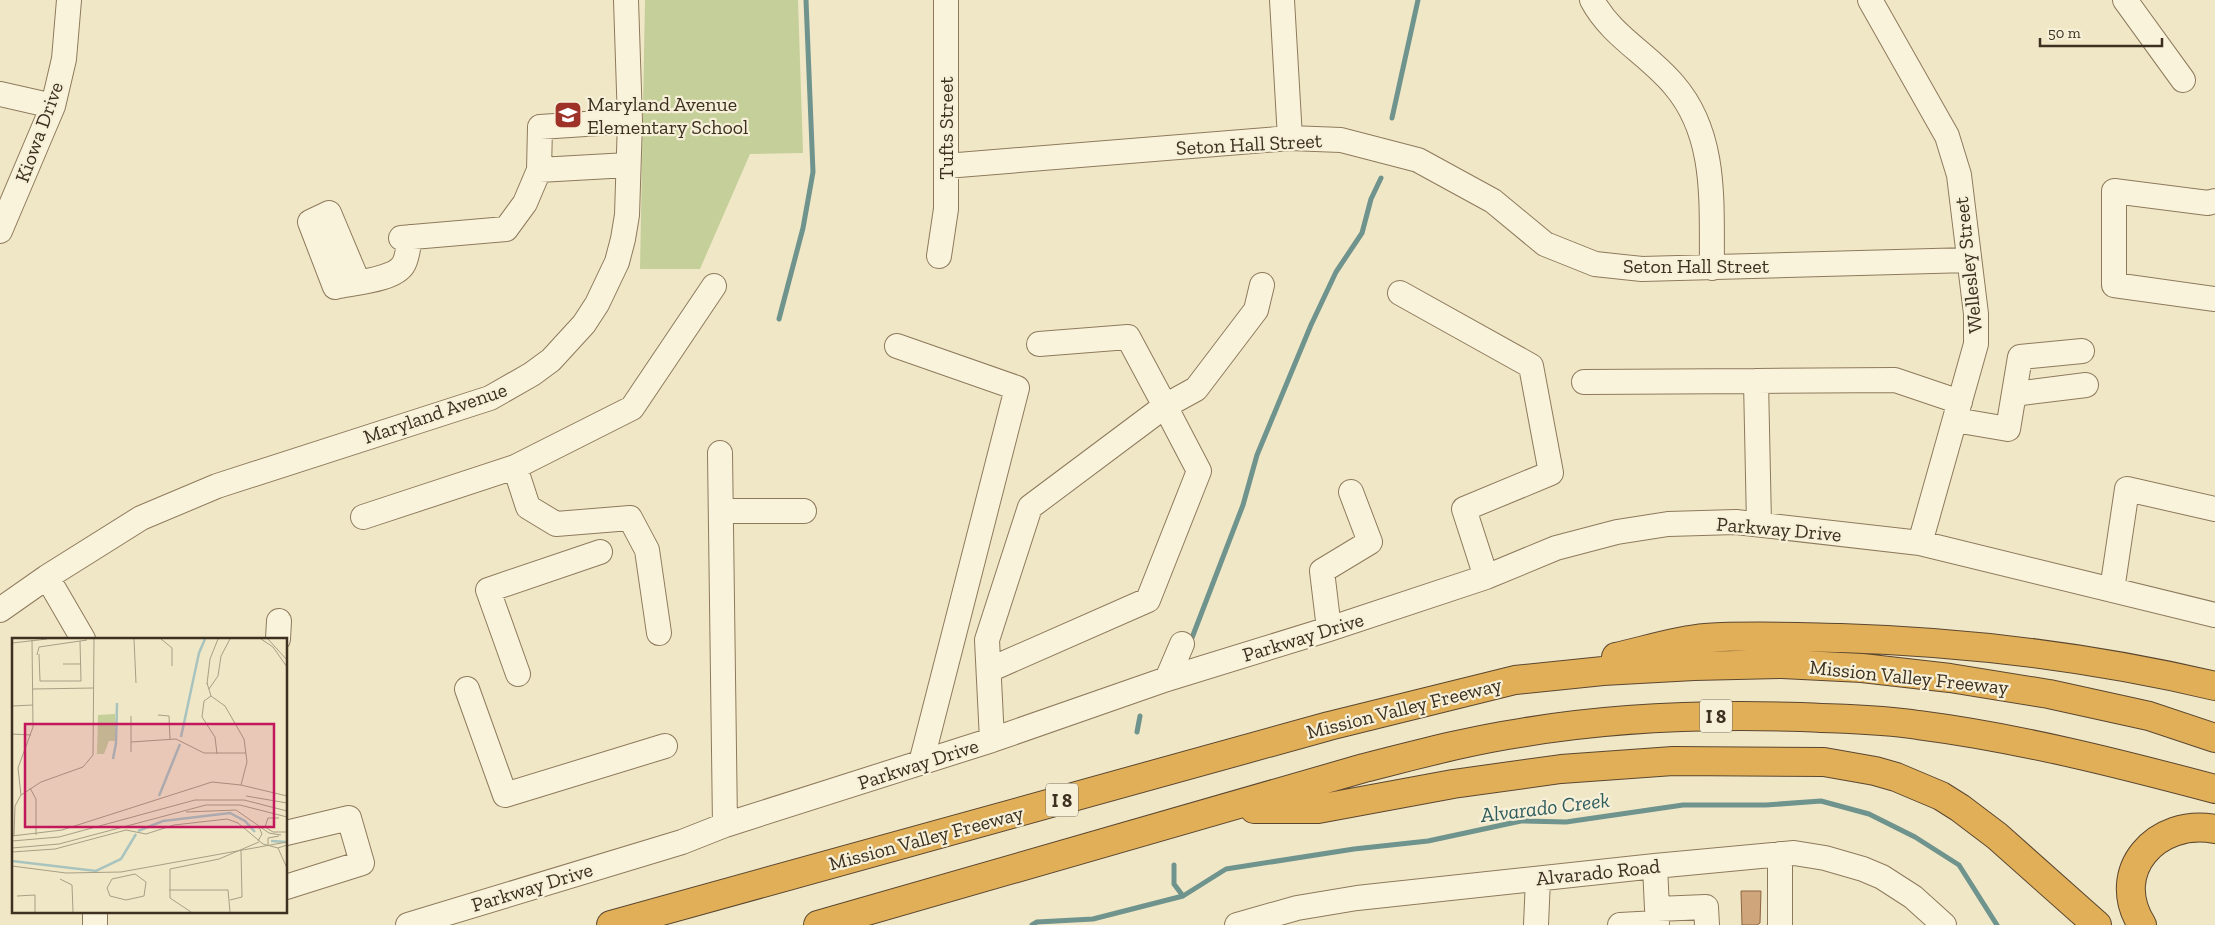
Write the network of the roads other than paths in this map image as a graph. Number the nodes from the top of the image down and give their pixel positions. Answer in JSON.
{"nodes":[{"id":1,"x":69,"y":0,"type":"edge"},
{"id":2,"x":626,"y":0,"type":"edge"},
{"id":3,"x":946,"y":0,"type":"edge"},
{"id":4,"x":1282,"y":0,"type":"edge"},
{"id":5,"x":1592,"y":0,"type":"edge"},
{"id":6,"x":1870,"y":0,"type":"edge"},
{"id":7,"x":2125,"y":0,"type":"edge"},
{"id":8,"x":2184,"y":80,"type":"dead end"},
{"id":9,"x":0,"y":94,"type":"edge"},
{"id":10,"x":53,"y":106,"type":"junction"},
{"id":11,"x":630,"y":121,"type":"junction"},
{"id":12,"x":1290,"y":138,"type":"junction"},
{"id":13,"x":628,"y":165,"type":"junction"},
{"id":14,"x":946,"y":166,"type":"junction"},
{"id":15,"x":539,"y":170,"type":"junction"},
{"id":16,"x":2215,"y":201,"type":"edge"},
{"id":17,"x":0,"y":230,"type":"edge"},
{"id":18,"x":939,"y":256,"type":"dead end"},
{"id":19,"x":1969,"y":260,"type":"junction"},
{"id":20,"x":1712,"y":268,"type":"junction"},
{"id":21,"x":358,"y":282,"type":"dead end"},
{"id":22,"x":1262,"y":285,"type":"dead end"},
{"id":23,"x":714,"y":286,"type":"dead end"},
{"id":24,"x":1400,"y":293,"type":"dead end"},
{"id":25,"x":2215,"y":299,"type":"edge"},
{"id":26,"x":1039,"y":344,"type":"dead end"},
{"id":27,"x":897,"y":346,"type":"dead end"},
{"id":28,"x":2082,"y":352,"type":"dead end"},
{"id":29,"x":1756,"y":380,"type":"junction"},
{"id":30,"x":1584,"y":382,"type":"dead end"},
{"id":31,"x":2086,"y":385,"type":"dead end"},
{"id":32,"x":2014,"y":394,"type":"junction"},
{"id":33,"x":1164,"y":406,"type":"junction"},
{"id":34,"x":1957,"y":411,"type":"junction"},
{"id":35,"x":720,"y":453,"type":"dead end"},
{"id":36,"x":515,"y":467,"type":"junction"},
{"id":37,"x":1351,"y":492,"type":"dead end"},
{"id":38,"x":2215,"y":509,"type":"edge"},
{"id":39,"x":721,"y":511,"type":"junction"},
{"id":40,"x":804,"y":511,"type":"dead end"},
{"id":41,"x":363,"y":517,"type":"dead end"},
{"id":42,"x":1759,"y":524,"type":"junction"},
{"id":43,"x":1920,"y":543,"type":"junction"},
{"id":44,"x":600,"y":552,"type":"dead end"},
{"id":45,"x":46,"y":577,"type":"junction"},
{"id":46,"x":1486,"y":578,"type":"junction"},
{"id":47,"x":2112,"y":590,"type":"junction"},
{"id":48,"x":0,"y":610,"type":"edge"},
{"id":49,"x":2215,"y":615,"type":"edge"},
{"id":50,"x":1329,"y":629,"type":"junction"},
{"id":51,"x":659,"y":633,"type":"dead end"},
{"id":52,"x":82,"y":638,"type":"edge"},
{"id":53,"x":1182,"y":644,"type":"dead end"},
{"id":54,"x":988,"y":670,"type":"junction"},
{"id":55,"x":518,"y":674,"type":"dead end"},
{"id":56,"x":1167,"y":678,"type":"junction"},
{"id":57,"x":1515,"y":680,"type":"junction"},
{"id":58,"x":2215,"y":686,"type":"edge"},
{"id":59,"x":467,"y":689,"type":"dead end"},
{"id":60,"x":2215,"y":738,"type":"edge"},
{"id":61,"x":992,"y":740,"type":"junction"},
{"id":62,"x":665,"y":746,"type":"dead end"},
{"id":63,"x":921,"y":763,"type":"junction"},
{"id":64,"x":2215,"y":789,"type":"edge"},
{"id":65,"x":1220,"y":809,"type":"junction"},
{"id":66,"x":725,"y":826,"type":"junction"},
{"id":67,"x":2215,"y":829,"type":"edge"},
{"id":68,"x":288,"y":832,"type":"edge"},
{"id":69,"x":1780,"y":854,"type":"junction"},
{"id":70,"x":1655,"y":866,"type":"junction"},
{"id":71,"x":1538,"y":879,"type":"junction"},
{"id":72,"x":288,"y":886,"type":"edge"},
{"id":73,"x":95,"y":912,"type":"edge"},
{"id":74,"x":1657,"y":919,"type":"edge"},
{"id":75,"x":2089,"y":921,"type":"edge"},
{"id":76,"x":1938,"y":923,"type":"edge"},
{"id":77,"x":95,"y":925,"type":"edge"},
{"id":78,"x":408,"y":925,"type":"edge"},
{"id":79,"x":610,"y":925,"type":"edge"},
{"id":80,"x":818,"y":925,"type":"edge"},
{"id":81,"x":1237,"y":925,"type":"edge"},
{"id":82,"x":1536,"y":925,"type":"edge"},
{"id":83,"x":1620,"y":925,"type":"edge"},
{"id":84,"x":1706,"y":925,"type":"edge"},
{"id":85,"x":1780,"y":925,"type":"edge"},
{"id":86,"x":2142,"y":925,"type":"edge"}],
"edges":[{"from":1,"to":10,"type":"street","name":"Kiowa Drive"},
{"from":2,"to":11,"type":"street","name":"Maryland Avenue"},
{"from":3,"to":14,"type":"street","name":"Tufts Street"},
{"from":4,"to":12,"type":"street"},
{"from":5,"to":20,"type":"street"},
{"from":6,"to":19,"type":"street","name":"Wellesley Street"},
{"from":7,"to":8,"type":"street"},
{"from":9,"to":10,"type":"street"},
{"from":10,"to":17,"type":"street","name":"Kiowa Drive"},
{"from":11,"to":13,"type":"street","name":"Maryland Avenue"},
{"from":11,"to":15,"type":"street"},
{"from":12,"to":14,"type":"street","name":"Seton Hall Street"},
{"from":12,"to":20,"type":"street","name":"Seton Hall Street"},
{"from":13,"to":15,"type":"street"},
{"from":13,"to":45,"type":"street","name":"Maryland Avenue"},
{"from":14,"to":18,"type":"street","name":"Tufts Street"},
{"from":15,"to":21,"type":"street"},
{"from":16,"to":25,"type":"street"},
{"from":19,"to":20,"type":"street","name":"Seton Hall Street"},
{"from":19,"to":34,"type":"street","name":"Wellesley Street"},
{"from":22,"to":33,"type":"street"},
{"from":23,"to":36,"type":"street"},
{"from":24,"to":46,"type":"street"},
{"from":26,"to":33,"type":"street"},
{"from":27,"to":63,"type":"street"},
{"from":28,"to":32,"type":"street"},
{"from":29,"to":30,"type":"street"},
{"from":29,"to":34,"type":"street"},
{"from":29,"to":42,"type":"street"},
{"from":31,"to":32,"type":"street"},
{"from":32,"to":34,"type":"street"},
{"from":33,"to":54,"type":"street"},
{"from":33,"to":54,"type":"street"},
{"from":34,"to":43,"type":"street","name":"Wellesley Street"},
{"from":35,"to":39,"type":"street"},
{"from":36,"to":41,"type":"street"},
{"from":36,"to":51,"type":"street"},
{"from":37,"to":50,"type":"street"},
{"from":38,"to":47,"type":"street"},
{"from":39,"to":40,"type":"street"},
{"from":39,"to":66,"type":"street"},
{"from":42,"to":43,"type":"street","name":"Parkway Drive"},
{"from":42,"to":46,"type":"street","name":"Parkway Drive"},
{"from":43,"to":47,"type":"street","name":"Parkway Drive"},
{"from":44,"to":55,"type":"street"},
{"from":45,"to":48,"type":"street","name":"Maryland Avenue"},
{"from":45,"to":52,"type":"street"},
{"from":46,"to":50,"type":"street","name":"Parkway Drive"},
{"from":47,"to":49,"type":"street","name":"Parkway Drive"},
{"from":50,"to":56,"type":"street","name":"Parkway Drive"},
{"from":53,"to":56,"type":"street"},
{"from":54,"to":61,"type":"street"},
{"from":56,"to":61,"type":"street","name":"Parkway Drive"},
{"from":57,"to":58,"type":"highway"},
{"from":57,"to":60,"type":"highway","name":"Mission Valley Freeway","number":"I 8"},
{"from":57,"to":79,"type":"highway","name":"Mission Valley Freeway","number":"I 8"},
{"from":59,"to":62,"type":"street"},
{"from":61,"to":63,"type":"street","name":"Parkway Drive"},
{"from":63,"to":66,"type":"street","name":"Parkway Drive"},
{"from":64,"to":65,"type":"highway","number":"I 8"},
{"from":65,"to":75,"type":"highway"},
{"from":65,"to":80,"type":"highway","number":"I 8"},
{"from":66,"to":78,"type":"street","name":"Parkway Drive"},
{"from":67,"to":86,"type":"highway"},
{"from":68,"to":72,"type":"street"},
{"from":69,"to":70,"type":"street","name":"Alvarado Road"},
{"from":69,"to":76,"type":"street","name":"Alvarado Road"},
{"from":69,"to":85,"type":"street"},
{"from":70,"to":71,"type":"street","name":"Alvarado Road"},
{"from":70,"to":74,"type":"street"},
{"from":71,"to":81,"type":"street","name":"Alvarado Road"},
{"from":71,"to":82,"type":"street"},
{"from":73,"to":77,"type":"street"},
{"from":74,"to":83,"type":"street"},
{"from":74,"to":84,"type":"street"}]}
